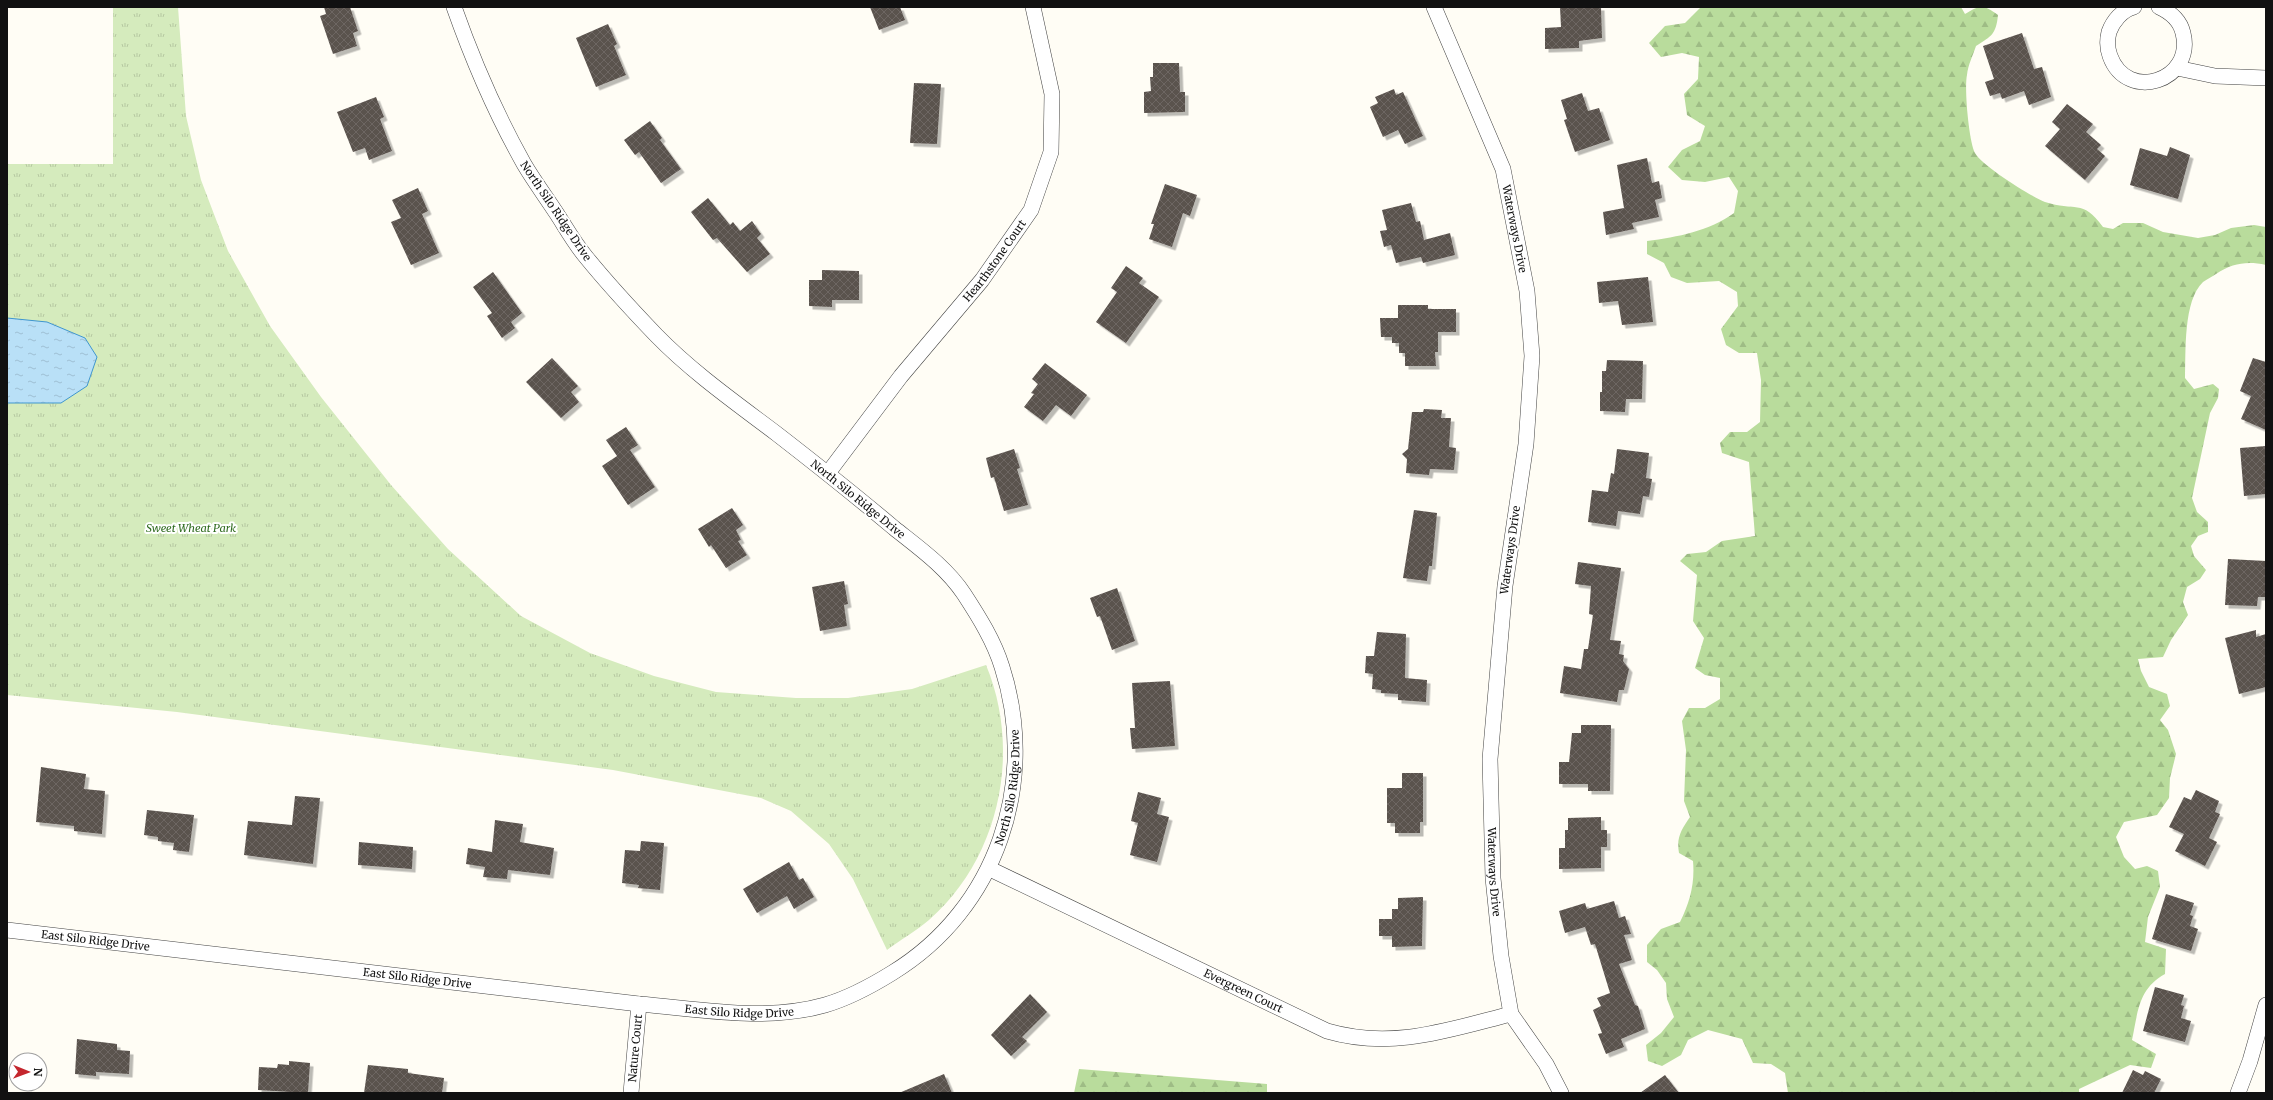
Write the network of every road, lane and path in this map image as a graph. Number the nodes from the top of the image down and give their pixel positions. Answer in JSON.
{"nodes":[{"id":1,"x":454,"y":7,"type":"edge"},
{"id":2,"x":1033,"y":7,"type":"edge"},
{"id":3,"x":1434,"y":7,"type":"edge"},
{"id":4,"x":2134,"y":7,"type":"edge"},
{"id":5,"x":2159,"y":7,"type":"edge"},
{"id":6,"x":2177,"y":68,"type":"junction"},
{"id":7,"x":2266,"y":78,"type":"edge"},
{"id":8,"x":828,"y":473,"type":"junction"},
{"id":9,"x":990,"y":869,"type":"junction"},
{"id":10,"x":7,"y":930,"type":"edge"},
{"id":11,"x":639,"y":1004,"type":"junction"},
{"id":12,"x":828,"y":1004,"type":"joint"},
{"id":13,"x":2266,"y":1005,"type":"edge"},
{"id":14,"x":1511,"y":1014,"type":"junction"},
{"id":15,"x":631,"y":1093,"type":"edge"},
{"id":16,"x":1561,"y":1093,"type":"edge"},
{"id":17,"x":2238,"y":1093,"type":"edge"}],
"edges":[{"from":1,"to":8,"type":"street","name":"North Silo Ridge Drive"},
{"from":2,"to":8,"type":"street","name":"Hearthstone Court"},
{"from":3,"to":14,"type":"street","name":"Waterways Drive"},
{"from":4,"to":6,"type":"street"},
{"from":5,"to":6,"type":"street"},
{"from":6,"to":7,"type":"street"},
{"from":8,"to":9,"type":"street","name":"North Silo Ridge Drive"},
{"from":9,"to":12,"type":"street","name":"North Silo Ridge Drive"},
{"from":9,"to":14,"type":"street","name":"Evergreen Court"},
{"from":10,"to":11,"type":"street","name":"East Silo Ridge Drive"},
{"from":11,"to":12,"type":"street","name":"East Silo Ridge Drive"},
{"from":11,"to":15,"type":"street","name":"Nature Court"},
{"from":13,"to":17,"type":"street"},
{"from":14,"to":16,"type":"street","name":"Waterways Drive"}]}
